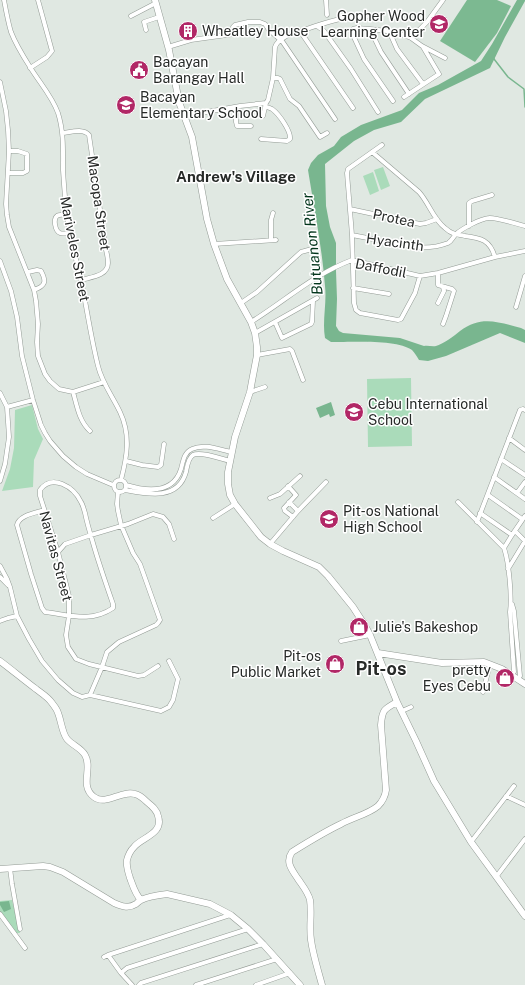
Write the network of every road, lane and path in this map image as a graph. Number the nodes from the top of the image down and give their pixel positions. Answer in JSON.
{"nodes":[{"id":1,"x":4,"y":0,"type":"edge"},
{"id":2,"x":38,"y":0,"type":"edge"},
{"id":3,"x":326,"y":0,"type":"edge"},
{"id":4,"x":443,"y":0,"type":"edge"},
{"id":5,"x":156,"y":2,"type":"edge"},
{"id":6,"x":327,"y":14,"type":"dead end"},
{"id":7,"x":132,"y":16,"type":"dead end"},
{"id":8,"x":159,"y":17,"type":"junction"},
{"id":9,"x":366,"y":17,"type":"dead end"},
{"id":10,"x":317,"y":26,"type":"junction"},
{"id":11,"x":370,"y":29,"type":"junction"},
{"id":12,"x":146,"y":30,"type":"dead end"},
{"id":13,"x":300,"y":31,"type":"junction"},
{"id":14,"x":389,"y":31,"type":"junction"},
{"id":15,"x":411,"y":38,"type":"junction"},
{"id":16,"x":281,"y":39,"type":"junction"},
{"id":17,"x":168,"y":46,"type":"junction"},
{"id":18,"x":422,"y":46,"type":"junction"},
{"id":19,"x":445,"y":58,"type":"dead end"},
{"id":20,"x":30,"y":68,"type":"junction"},
{"id":21,"x":273,"y":78,"type":"junction"},
{"id":22,"x":0,"y":82,"type":"edge"},
{"id":23,"x":423,"y":84,"type":"junction"},
{"id":24,"x":409,"y":94,"type":"junction"},
{"id":25,"x":404,"y":97,"type":"dead end"},
{"id":26,"x":393,"y":101,"type":"dead end"},
{"id":27,"x":266,"y":105,"type":"junction"},
{"id":28,"x":236,"y":107,"type":"junction"},
{"id":29,"x":353,"y":108,"type":"dead end"},
{"id":30,"x":378,"y":112,"type":"dead end"},
{"id":31,"x":184,"y":116,"type":"junction"},
{"id":32,"x":263,"y":116,"type":"dead end"},
{"id":33,"x":335,"y":119,"type":"dead end"},
{"id":34,"x":250,"y":126,"type":"dead end"},
{"id":35,"x":63,"y":133,"type":"junction"},
{"id":36,"x":327,"y":133,"type":"dead end"},
{"id":37,"x":261,"y":139,"type":"dead end"},
{"id":38,"x":382,"y":145,"type":"dead end"},
{"id":39,"x":9,"y":151,"type":"junction"},
{"id":40,"x":372,"y":152,"type":"junction"},
{"id":41,"x":8,"y":174,"type":"junction"},
{"id":42,"x":492,"y":195,"type":"dead end"},
{"id":43,"x":350,"y":209,"type":"junction"},
{"id":44,"x":273,"y":213,"type":"dead end"},
{"id":45,"x":67,"y":215,"type":"junction"},
{"id":46,"x":437,"y":219,"type":"junction"},
{"id":47,"x":469,"y":226,"type":"junction"},
{"id":48,"x":525,"y":226,"type":"edge"},
{"id":49,"x":70,"y":233,"type":"junction"},
{"id":50,"x":455,"y":234,"type":"junction"},
{"id":51,"x":352,"y":235,"type":"junction"},
{"id":52,"x":214,"y":244,"type":"junction"},
{"id":53,"x":312,"y":249,"type":"dead end"},
{"id":54,"x":525,"y":251,"type":"edge"},
{"id":55,"x":495,"y":257,"type":"junction"},
{"id":56,"x":352,"y":260,"type":"junction"},
{"id":57,"x":0,"y":261,"type":"edge"},
{"id":58,"x":28,"y":272,"type":"junction"},
{"id":59,"x":438,"y":273,"type":"junction"},
{"id":60,"x":420,"y":276,"type":"junction"},
{"id":61,"x":525,"y":276,"type":"edge"},
{"id":62,"x":81,"y":280,"type":"junction"},
{"id":63,"x":443,"y":287,"type":"junction"},
{"id":64,"x":353,"y":288,"type":"junction"},
{"id":65,"x":34,"y":290,"type":"junction"},
{"id":66,"x":389,"y":294,"type":"dead end"},
{"id":67,"x":241,"y":303,"type":"junction"},
{"id":68,"x":438,"y":303,"type":"dead end"},
{"id":69,"x":516,"y":307,"type":"dead end"},
{"id":70,"x":251,"y":322,"type":"junction"},
{"id":71,"x":275,"y":322,"type":"junction"},
{"id":72,"x":443,"y":324,"type":"dead end"},
{"id":73,"x":255,"y":333,"type":"junction"},
{"id":74,"x":257,"y":355,"type":"junction"},
{"id":75,"x":303,"y":380,"type":"dead end"},
{"id":76,"x":104,"y":382,"type":"junction"},
{"id":77,"x":265,"y":387,"type":"dead end"},
{"id":78,"x":73,"y":392,"type":"junction"},
{"id":79,"x":250,"y":392,"type":"junction"},
{"id":80,"x":0,"y":393,"type":"edge"},
{"id":81,"x":33,"y":400,"type":"junction"},
{"id":82,"x":7,"y":407,"type":"junction"},
{"id":83,"x":524,"y":410,"type":"edge"},
{"id":84,"x":90,"y":432,"type":"dead end"},
{"id":85,"x":509,"y":438,"type":"junction"},
{"id":86,"x":164,"y":444,"type":"dead end"},
{"id":87,"x":204,"y":446,"type":"junction"},
{"id":88,"x":525,"y":450,"type":"edge"},
{"id":89,"x":232,"y":452,"type":"junction"},
{"id":90,"x":204,"y":454,"type":"junction"},
{"id":91,"x":501,"y":459,"type":"junction"},
{"id":92,"x":230,"y":461,"type":"junction"},
{"id":93,"x":126,"y":462,"type":"junction"},
{"id":94,"x":525,"y":475,"type":"edge"},
{"id":95,"x":300,"y":476,"type":"dead end"},
{"id":96,"x":494,"y":477,"type":"junction"},
{"id":97,"x":121,"y":480,"type":"junction"},
{"id":98,"x":0,"y":482,"type":"edge"},
{"id":99,"x":326,"y":482,"type":"dead end"},
{"id":100,"x":525,"y":482,"type":"edge"},
{"id":101,"x":126,"y":485,"type":"junction"},
{"id":102,"x":113,"y":486,"type":"junction"},
{"id":103,"x":288,"y":486,"type":"junction"},
{"id":104,"x":125,"y":490,"type":"junction"},
{"id":105,"x":118,"y":492,"type":"junction"},
{"id":106,"x":150,"y":492,"type":"junction"},
{"id":107,"x":517,"y":493,"type":"junction"},
{"id":108,"x":488,"y":495,"type":"junction"},
{"id":109,"x":270,"y":498,"type":"dead end"},
{"id":110,"x":525,"y":499,"type":"edge"},
{"id":111,"x":289,"y":502,"type":"junction"},
{"id":112,"x":458,"y":502,"type":"dead end"},
{"id":113,"x":235,"y":504,"type":"junction"},
{"id":114,"x":44,"y":510,"type":"junction"},
{"id":115,"x":298,"y":511,"type":"junction"},
{"id":116,"x":480,"y":513,"type":"junction"},
{"id":117,"x":292,"y":517,"type":"junction"},
{"id":118,"x":213,"y":518,"type":"dead end"},
{"id":119,"x":524,"y":518,"type":"edge"},
{"id":120,"x":477,"y":522,"type":"junction"},
{"id":121,"x":121,"y":526,"type":"junction"},
{"id":122,"x":515,"y":531,"type":"junction"},
{"id":123,"x":91,"y":535,"type":"junction"},
{"id":124,"x":512,"y":535,"type":"junction"},
{"id":125,"x":174,"y":539,"type":"dead end"},
{"id":126,"x":525,"y":541,"type":"edge"},
{"id":127,"x":55,"y":544,"type":"junction"},
{"id":128,"x":64,"y":544,"type":"junction"},
{"id":129,"x":270,"y":544,"type":"junction"},
{"id":130,"x":504,"y":548,"type":"junction"},
{"id":131,"x":58,"y":552,"type":"junction"},
{"id":132,"x":0,"y":566,"type":"edge"},
{"id":133,"x":508,"y":570,"type":"junction"},
{"id":134,"x":0,"y":577,"type":"edge"},
{"id":135,"x":10,"y":587,"type":"junction"},
{"id":136,"x":18,"y":616,"type":"junction"},
{"id":137,"x":69,"y":616,"type":"junction"},
{"id":138,"x":0,"y":621,"type":"edge"},
{"id":139,"x":370,"y":635,"type":"junction"},
{"id":140,"x":340,"y":641,"type":"dead end"},
{"id":141,"x":378,"y":653,"type":"junction"},
{"id":142,"x":0,"y":661,"type":"edge"},
{"id":143,"x":169,"y":661,"type":"dead end"},
{"id":144,"x":490,"y":664,"type":"junction"},
{"id":145,"x":158,"y":666,"type":"dead end"},
{"id":146,"x":102,"y":667,"type":"junction"},
{"id":147,"x":515,"y":677,"type":"junction"},
{"id":148,"x":525,"y":684,"type":"edge"},
{"id":149,"x":483,"y":692,"type":"dead end"},
{"id":150,"x":90,"y":695,"type":"junction"},
{"id":151,"x":397,"y":702,"type":"junction"},
{"id":152,"x":411,"y":707,"type":"dead end"},
{"id":153,"x":402,"y":711,"type":"junction"},
{"id":154,"x":514,"y":786,"type":"dead end"},
{"id":155,"x":506,"y":796,"type":"junction"},
{"id":156,"x":525,"y":805,"type":"edge"},
{"id":157,"x":525,"y":839,"type":"edge"},
{"id":158,"x":471,"y":842,"type":"junction"},
{"id":159,"x":10,"y":868,"type":"junction"},
{"id":160,"x":0,"y":869,"type":"edge"},
{"id":161,"x":496,"y":877,"type":"junction"},
{"id":162,"x":141,"y":900,"type":"junction"},
{"id":163,"x":0,"y":914,"type":"edge"},
{"id":164,"x":230,"y":915,"type":"junction"},
{"id":165,"x":525,"y":916,"type":"edge"},
{"id":166,"x":20,"y":929,"type":"dead end"},
{"id":167,"x":248,"y":929,"type":"junction"},
{"id":168,"x":263,"y":944,"type":"junction"},
{"id":169,"x":25,"y":948,"type":"dead end"},
{"id":170,"x":278,"y":959,"type":"junction"},
{"id":171,"x":121,"y":973,"type":"junction"},
{"id":172,"x":290,"y":973,"type":"junction"},
{"id":173,"x":264,"y":984,"type":"edge"},
{"id":174,"x":132,"y":985,"type":"edge"},
{"id":175,"x":138,"y":985,"type":"edge"},
{"id":176,"x":196,"y":985,"type":"edge"},
{"id":177,"x":256,"y":985,"type":"edge"},
{"id":178,"x":300,"y":985,"type":"edge"},
{"id":179,"x":322,"y":985,"type":"edge"}],
"edges":[{"from":1,"to":20,"type":"street","name":"Mariveles Street"},
{"from":2,"to":20,"type":"street"},
{"from":3,"to":6,"type":"street"},
{"from":4,"to":15,"type":"street"},
{"from":5,"to":7,"type":"street"},
{"from":5,"to":8,"type":"street"},
{"from":8,"to":12,"type":"street"},
{"from":8,"to":17,"type":"street"},
{"from":9,"to":10,"type":"street"},
{"from":10,"to":13,"type":"street"},
{"from":10,"to":30,"type":"street"},
{"from":11,"to":14,"type":"street"},
{"from":11,"to":24,"type":"street"},
{"from":11,"to":26,"type":"street"},
{"from":13,"to":16,"type":"street"},
{"from":13,"to":29,"type":"street"},
{"from":14,"to":15,"type":"street"},
{"from":14,"to":23,"type":"street"},
{"from":15,"to":18,"type":"street"},
{"from":16,"to":17,"type":"street"},
{"from":16,"to":21,"type":"street"},
{"from":16,"to":33,"type":"street"},
{"from":17,"to":31,"type":"street"},
{"from":18,"to":19,"type":"street"},
{"from":18,"to":23,"type":"street"},
{"from":20,"to":35,"type":"street","name":"Mariveles Street"},
{"from":21,"to":27,"type":"street"},
{"from":21,"to":36,"type":"street"},
{"from":22,"to":39,"type":"street"},
{"from":23,"to":24,"type":"street"},
{"from":24,"to":25,"type":"street"},
{"from":27,"to":28,"type":"street"},
{"from":27,"to":32,"type":"street"},
{"from":27,"to":37,"type":"street"},
{"from":28,"to":31,"type":"street"},
{"from":28,"to":34,"type":"street"},
{"from":31,"to":52,"type":"street"},
{"from":35,"to":45,"type":"street","name":"Mariveles Street"},
{"from":35,"to":62,"type":"street","name":"Macopa Street"},
{"from":38,"to":40,"type":"street"},
{"from":39,"to":41,"type":"street"},
{"from":39,"to":41,"type":"street"},
{"from":40,"to":43,"type":"street"},
{"from":40,"to":46,"type":"street"},
{"from":41,"to":58,"type":"street"},
{"from":42,"to":47,"type":"street"},
{"from":43,"to":46,"type":"street","name":"Protea"},
{"from":43,"to":51,"type":"street"},
{"from":44,"to":52,"type":"street"},
{"from":45,"to":49,"type":"street","name":"Mariveles Street"},
{"from":45,"to":49,"type":"street"},
{"from":46,"to":50,"type":"street"},
{"from":47,"to":48,"type":"street","name":"Hyacinth"},
{"from":47,"to":50,"type":"street","name":"Hyacinth"},
{"from":49,"to":62,"type":"street","name":"Mariveles Street"},
{"from":50,"to":51,"type":"street","name":"Hyacinth"},
{"from":50,"to":55,"type":"street"},
{"from":51,"to":56,"type":"street"},
{"from":52,"to":67,"type":"street"},
{"from":53,"to":67,"type":"street"},
{"from":54,"to":55,"type":"street","name":"Daffodil"},
{"from":55,"to":59,"type":"street","name":"Daffodil"},
{"from":56,"to":60,"type":"street","name":"Daffodil"},
{"from":56,"to":64,"type":"street"},
{"from":56,"to":70,"type":"street","name":"Daffodil"},
{"from":57,"to":81,"type":"street"},
{"from":58,"to":65,"type":"street"},
{"from":58,"to":65,"type":"street"},
{"from":59,"to":60,"type":"street","name":"Daffodil"},
{"from":59,"to":63,"type":"street"},
{"from":60,"to":64,"type":"street"},
{"from":61,"to":69,"type":"street"},
{"from":62,"to":76,"type":"street","name":"Mariveles Street"},
{"from":63,"to":68,"type":"street"},
{"from":63,"to":72,"type":"street"},
{"from":64,"to":66,"type":"street"},
{"from":65,"to":78,"type":"street"},
{"from":67,"to":70,"type":"street"},
{"from":70,"to":73,"type":"street"},
{"from":71,"to":71,"type":"street"},
{"from":71,"to":73,"type":"street"},
{"from":73,"to":74,"type":"street"},
{"from":74,"to":75,"type":"street"},
{"from":74,"to":79,"type":"street"},
{"from":76,"to":78,"type":"street"},
{"from":76,"to":93,"type":"street","name":"Mariveles Street"},
{"from":77,"to":79,"type":"street"},
{"from":78,"to":84,"type":"street"},
{"from":79,"to":89,"type":"street"},
{"from":80,"to":82,"type":"street"},
{"from":81,"to":82,"type":"street"},
{"from":81,"to":102,"type":"street"},
{"from":82,"to":98,"type":"street"},
{"from":83,"to":85,"type":"street"},
{"from":85,"to":88,"type":"street"},
{"from":85,"to":91,"type":"street"},
{"from":86,"to":93,"type":"street"},
{"from":87,"to":89,"type":"street"},
{"from":87,"to":90,"type":"street"},
{"from":87,"to":106,"type":"street"},
{"from":89,"to":92,"type":"street"},
{"from":90,"to":92,"type":"street"},
{"from":90,"to":106,"type":"street"},
{"from":91,"to":94,"type":"street"},
{"from":91,"to":96,"type":"street"},
{"from":92,"to":113,"type":"street"},
{"from":93,"to":97,"type":"street","name":"Mariveles Street"},
{"from":95,"to":103,"type":"street"},
{"from":96,"to":107,"type":"street"},
{"from":96,"to":108,"type":"street"},
{"from":97,"to":101,"type":"street"},
{"from":97,"to":102,"type":"street"},
{"from":99,"to":115,"type":"street"},
{"from":100,"to":107,"type":"street"},
{"from":101,"to":104,"type":"street"},
{"from":101,"to":106,"type":"street"},
{"from":102,"to":105,"type":"street"},
{"from":103,"to":109,"type":"street"},
{"from":103,"to":111,"type":"street"},
{"from":104,"to":105,"type":"street"},
{"from":104,"to":106,"type":"street"},
{"from":105,"to":121,"type":"street"},
{"from":107,"to":110,"type":"street"},
{"from":108,"to":116,"type":"street"},
{"from":108,"to":119,"type":"street"},
{"from":111,"to":115,"type":"street"},
{"from":111,"to":117,"type":"street"},
{"from":112,"to":120,"type":"street"},
{"from":113,"to":118,"type":"street"},
{"from":113,"to":129,"type":"street"},
{"from":114,"to":123,"type":"street","name":"Navitas Street"},
{"from":114,"to":127,"type":"street","name":"Navitas Street"},
{"from":114,"to":137,"type":"street"},
{"from":115,"to":117,"type":"street"},
{"from":116,"to":120,"type":"street"},
{"from":116,"to":124,"type":"street"},
{"from":117,"to":129,"type":"street"},
{"from":119,"to":122,"type":"street"},
{"from":120,"to":130,"type":"street"},
{"from":121,"to":123,"type":"street"},
{"from":121,"to":125,"type":"street"},
{"from":121,"to":146,"type":"street"},
{"from":122,"to":124,"type":"street"},
{"from":122,"to":126,"type":"street"},
{"from":123,"to":128,"type":"street"},
{"from":123,"to":137,"type":"street"},
{"from":124,"to":130,"type":"street"},
{"from":126,"to":133,"type":"street"},
{"from":127,"to":128,"type":"street"},
{"from":127,"to":131,"type":"street","name":"Navitas Street"},
{"from":128,"to":131,"type":"street"},
{"from":129,"to":139,"type":"street"},
{"from":130,"to":133,"type":"street"},
{"from":131,"to":137,"type":"street","name":"Navitas Street"},
{"from":132,"to":135,"type":"street"},
{"from":133,"to":147,"type":"street"},
{"from":134,"to":135,"type":"street"},
{"from":135,"to":136,"type":"street"},
{"from":136,"to":138,"type":"street"},
{"from":136,"to":150,"type":"street"},
{"from":137,"to":146,"type":"street","name":"Navitas Street"},
{"from":139,"to":140,"type":"street"},
{"from":139,"to":141,"type":"street"},
{"from":141,"to":144,"type":"street"},
{"from":141,"to":151,"type":"street"},
{"from":142,"to":162,"type":"street"},
{"from":143,"to":150,"type":"street"},
{"from":144,"to":147,"type":"street"},
{"from":144,"to":149,"type":"street"},
{"from":145,"to":146,"type":"street","name":"Navitas Street"},
{"from":146,"to":150,"type":"street"},
{"from":147,"to":148,"type":"street"},
{"from":151,"to":153,"type":"street"},
{"from":151,"to":179,"type":"street"},
{"from":152,"to":153,"type":"street"},
{"from":153,"to":158,"type":"street"},
{"from":154,"to":155,"type":"street"},
{"from":155,"to":156,"type":"street"},
{"from":155,"to":158,"type":"street"},
{"from":157,"to":161,"type":"street"},
{"from":158,"to":161,"type":"street"},
{"from":159,"to":160,"type":"street"},
{"from":159,"to":162,"type":"street"},
{"from":159,"to":166,"type":"street"},
{"from":161,"to":165,"type":"street"},
{"from":162,"to":164,"type":"street"},
{"from":163,"to":169,"type":"street"},
{"from":164,"to":167,"type":"street"},
{"from":164,"to":171,"type":"street"},
{"from":167,"to":168,"type":"street"},
{"from":167,"to":171,"type":"street"},
{"from":168,"to":170,"type":"street"},
{"from":168,"to":175,"type":"street"},
{"from":170,"to":172,"type":"street"},
{"from":170,"to":176,"type":"street"},
{"from":171,"to":174,"type":"street"},
{"from":172,"to":173,"type":"street"},
{"from":172,"to":178,"type":"street"},
{"from":173,"to":177,"type":"street"}]}
